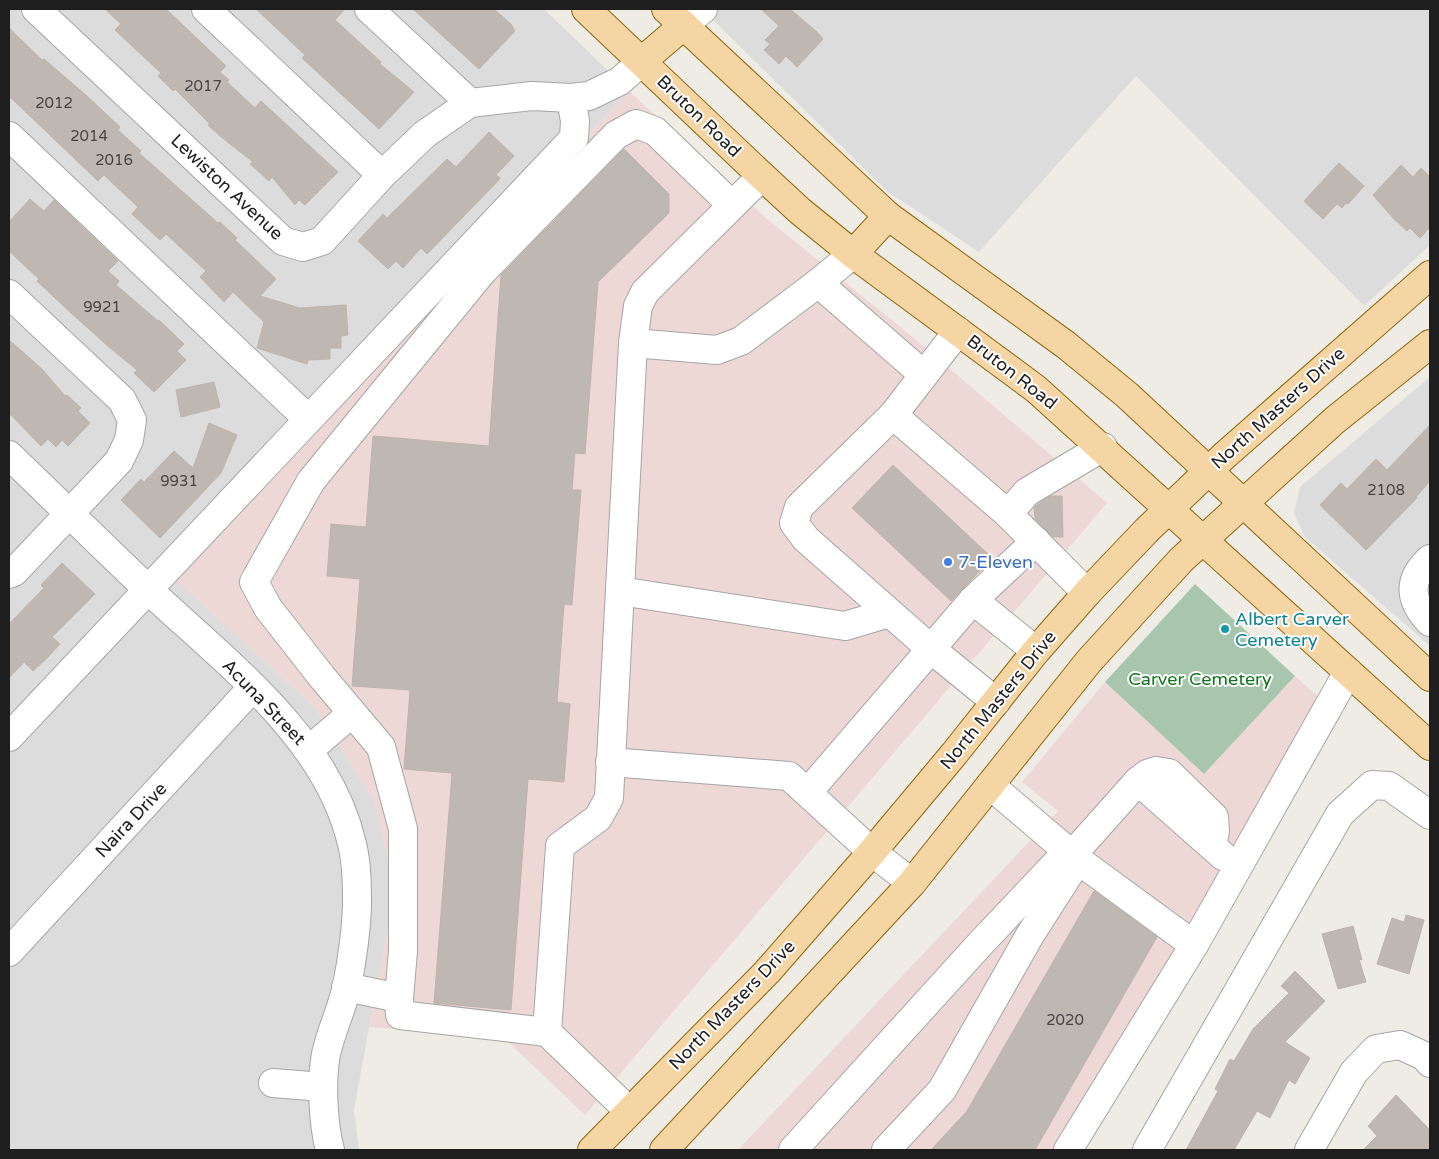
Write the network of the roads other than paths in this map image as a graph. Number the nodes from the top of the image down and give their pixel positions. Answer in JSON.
{"nodes":[{"id":1,"x":36,"y":9,"type":"edge"},
{"id":2,"x":206,"y":9,"type":"edge"},
{"id":3,"x":369,"y":9,"type":"edge"},
{"id":4,"x":586,"y":9,"type":"edge"},
{"id":5,"x":684,"y":14,"type":"edge"},
{"id":6,"x":642,"y":61,"type":"junction"},
{"id":7,"x":572,"y":98,"type":"junction"},
{"id":8,"x":470,"y":103,"type":"junction"},
{"id":9,"x":9,"y":136,"type":"edge"},
{"id":10,"x":382,"y":175,"type":"junction"},
{"id":11,"x":762,"y":176,"type":"junction"},
{"id":12,"x":732,"y":205,"type":"junction"},
{"id":13,"x":888,"y":216,"type":"junction"},
{"id":14,"x":853,"y":254,"type":"junction"},
{"id":15,"x":1430,"y":275,"type":"edge"},
{"id":16,"x":818,"y":283,"type":"junction"},
{"id":17,"x":9,"y":294,"type":"edge"},
{"id":18,"x":958,"y":330,"type":"junction"},
{"id":19,"x":633,"y":343,"type":"junction"},
{"id":20,"x":1430,"y":344,"type":"edge"},
{"id":21,"x":924,"y":375,"type":"junction"},
{"id":22,"x":893,"y":414,"type":"junction"},
{"id":23,"x":308,"y":419,"type":"junction"},
{"id":24,"x":1102,"y":447,"type":"junction"},
{"id":25,"x":9,"y":455,"type":"edge"},
{"id":26,"x":1208,"y":470,"type":"junction"},
{"id":27,"x":1244,"y":503,"type":"junction"},
{"id":28,"x":1169,"y":509,"type":"junction"},
{"id":29,"x":70,"y":513,"type":"junction"},
{"id":30,"x":1008,"y":514,"type":"junction"},
{"id":31,"x":1036,"y":541,"type":"junction"},
{"id":32,"x":1203,"y":541,"type":"junction"},
{"id":33,"x":1430,"y":559,"type":"edge"},
{"id":34,"x":9,"y":574,"type":"edge"},
{"id":35,"x":148,"y":589,"type":"junction"},
{"id":36,"x":620,"y":591,"type":"junction"},
{"id":37,"x":1087,"y":593,"type":"junction"},
{"id":38,"x":973,"y":600,"type":"junction"},
{"id":39,"x":890,"y":613,"type":"junction"},
{"id":40,"x":1430,"y":622,"type":"edge"},
{"id":41,"x":930,"y":649,"type":"junction"},
{"id":42,"x":1036,"y":651,"type":"junction"},
{"id":43,"x":1348,"y":672,"type":"junction"},
{"id":44,"x":1430,"y":677,"type":"edge"},
{"id":45,"x":253,"y":687,"type":"junction"},
{"id":46,"x":996,"y":702,"type":"junction"},
{"id":47,"x":352,"y":713,"type":"junction"},
{"id":48,"x":9,"y":737,"type":"edge"},
{"id":49,"x":1430,"y":746,"type":"edge"},
{"id":50,"x":309,"y":750,"type":"junction"},
{"id":51,"x":610,"y":762,"type":"junction"},
{"id":52,"x":990,"y":785,"type":"junction"},
{"id":53,"x":808,"y":792,"type":"junction"},
{"id":54,"x":1430,"y":815,"type":"edge"},
{"id":55,"x":872,"y":852,"type":"junction"},
{"id":56,"x":1072,"y":856,"type":"junction"},
{"id":57,"x":1237,"y":868,"type":"junction"},
{"id":58,"x":912,"y":884,"type":"junction"},
{"id":59,"x":1194,"y":945,"type":"junction"},
{"id":60,"x":9,"y":952,"type":"edge"},
{"id":61,"x":346,"y":987,"type":"junction"},
{"id":62,"x":399,"y":998,"type":"junction"},
{"id":63,"x":547,"y":1032,"type":"junction"},
{"id":64,"x":1430,"y":1063,"type":"edge"},
{"id":65,"x":273,"y":1083,"type":"dead end"},
{"id":66,"x":323,"y":1087,"type":"junction"},
{"id":67,"x":629,"y":1111,"type":"junction"},
{"id":68,"x":1317,"y":1147,"type":"edge"},
{"id":69,"x":330,"y":1150,"type":"edge"},
{"id":70,"x":592,"y":1150,"type":"edge"},
{"id":71,"x":664,"y":1150,"type":"edge"},
{"id":72,"x":794,"y":1150,"type":"edge"},
{"id":73,"x":886,"y":1150,"type":"edge"},
{"id":74,"x":1068,"y":1150,"type":"edge"},
{"id":75,"x":1147,"y":1150,"type":"edge"}],
"edges":[{"from":1,"to":10,"type":"street","name":"Lewiston Avenue"},
{"from":2,"to":10,"type":"street"},
{"from":3,"to":8,"type":"street"},
{"from":4,"to":6,"type":"main road","name":"Bruton Road"},
{"from":5,"to":6,"type":"main road"},
{"from":5,"to":13,"type":"main road"},
{"from":6,"to":7,"type":"street"},
{"from":6,"to":11,"type":"main road","name":"Bruton Road"},
{"from":7,"to":8,"type":"street"},
{"from":7,"to":23,"type":"street"},
{"from":8,"to":10,"type":"street","name":"Lewiston Avenue"},
{"from":9,"to":23,"type":"street"},
{"from":11,"to":12,"type":"street"},
{"from":11,"to":14,"type":"main road","name":"Bruton Road"},
{"from":12,"to":19,"type":"street"},
{"from":12,"to":47,"type":"street"},
{"from":13,"to":14,"type":"main road"},
{"from":13,"to":26,"type":"main road"},
{"from":14,"to":16,"type":"street"},
{"from":14,"to":18,"type":"main road","name":"Bruton Road"},
{"from":15,"to":26,"type":"main road","name":"North Masters Drive"},
{"from":16,"to":19,"type":"street"},
{"from":16,"to":21,"type":"street"},
{"from":17,"to":29,"type":"street"},
{"from":18,"to":21,"type":"street"},
{"from":18,"to":24,"type":"main road","name":"Bruton Road"},
{"from":19,"to":36,"type":"street"},
{"from":20,"to":27,"type":"main road"},
{"from":21,"to":22,"type":"street"},
{"from":22,"to":30,"type":"street"},
{"from":22,"to":39,"type":"street"},
{"from":23,"to":35,"type":"street"},
{"from":24,"to":28,"type":"main road","name":"Bruton Road"},
{"from":24,"to":30,"type":"street"},
{"from":25,"to":29,"type":"street","name":"Acuna Street"},
{"from":26,"to":27,"type":"main road"},
{"from":26,"to":28,"type":"main road","name":"North Masters Drive"},
{"from":27,"to":32,"type":"main road"},
{"from":27,"to":44,"type":"main road"},
{"from":28,"to":32,"type":"main road","name":"Bruton Road"},
{"from":28,"to":37,"type":"main road","name":"North Masters Drive"},
{"from":29,"to":34,"type":"street"},
{"from":29,"to":35,"type":"street","name":"Acuna Street"},
{"from":30,"to":31,"type":"street"},
{"from":31,"to":37,"type":"street"},
{"from":31,"to":38,"type":"street"},
{"from":32,"to":43,"type":"main road","name":"Bruton Road"},
{"from":32,"to":52,"type":"main road"},
{"from":33,"to":40,"type":"street"},
{"from":35,"to":45,"type":"street","name":"Acuna Street"},
{"from":35,"to":48,"type":"street"},
{"from":36,"to":39,"type":"street"},
{"from":36,"to":51,"type":"street"},
{"from":37,"to":42,"type":"main road","name":"North Masters Drive"},
{"from":38,"to":41,"type":"street"},
{"from":38,"to":42,"type":"street"},
{"from":39,"to":41,"type":"street"},
{"from":41,"to":46,"type":"street"},
{"from":41,"to":53,"type":"street"},
{"from":42,"to":46,"type":"main road","name":"North Masters Drive"},
{"from":43,"to":49,"type":"main road","name":"Bruton Road"},
{"from":43,"to":57,"type":"street"},
{"from":45,"to":50,"type":"street","name":"Acuna Street"},
{"from":45,"to":60,"type":"street","name":"Naira Drive"},
{"from":46,"to":55,"type":"main road","name":"North Masters Drive"},
{"from":47,"to":50,"type":"street"},
{"from":47,"to":62,"type":"street"},
{"from":50,"to":61,"type":"street","name":"Acuna Street"},
{"from":51,"to":53,"type":"street"},
{"from":51,"to":63,"type":"street"},
{"from":52,"to":56,"type":"street"},
{"from":52,"to":58,"type":"main road"},
{"from":53,"to":55,"type":"street"},
{"from":54,"to":75,"type":"street"},
{"from":55,"to":58,"type":"street"},
{"from":55,"to":67,"type":"main road","name":"North Masters Drive"},
{"from":56,"to":57,"type":"street"},
{"from":56,"to":59,"type":"street"},
{"from":56,"to":72,"type":"street"},
{"from":56,"to":73,"type":"street"},
{"from":57,"to":59,"type":"street"},
{"from":58,"to":71,"type":"main road"},
{"from":59,"to":74,"type":"street"},
{"from":61,"to":62,"type":"street"},
{"from":61,"to":66,"type":"street","name":"Acuna Street"},
{"from":62,"to":63,"type":"street"},
{"from":63,"to":67,"type":"street"},
{"from":64,"to":68,"type":"street"},
{"from":65,"to":66,"type":"street"},
{"from":66,"to":69,"type":"street","name":"Acuna Street"},
{"from":67,"to":70,"type":"main road","name":"North Masters Drive"}]}
